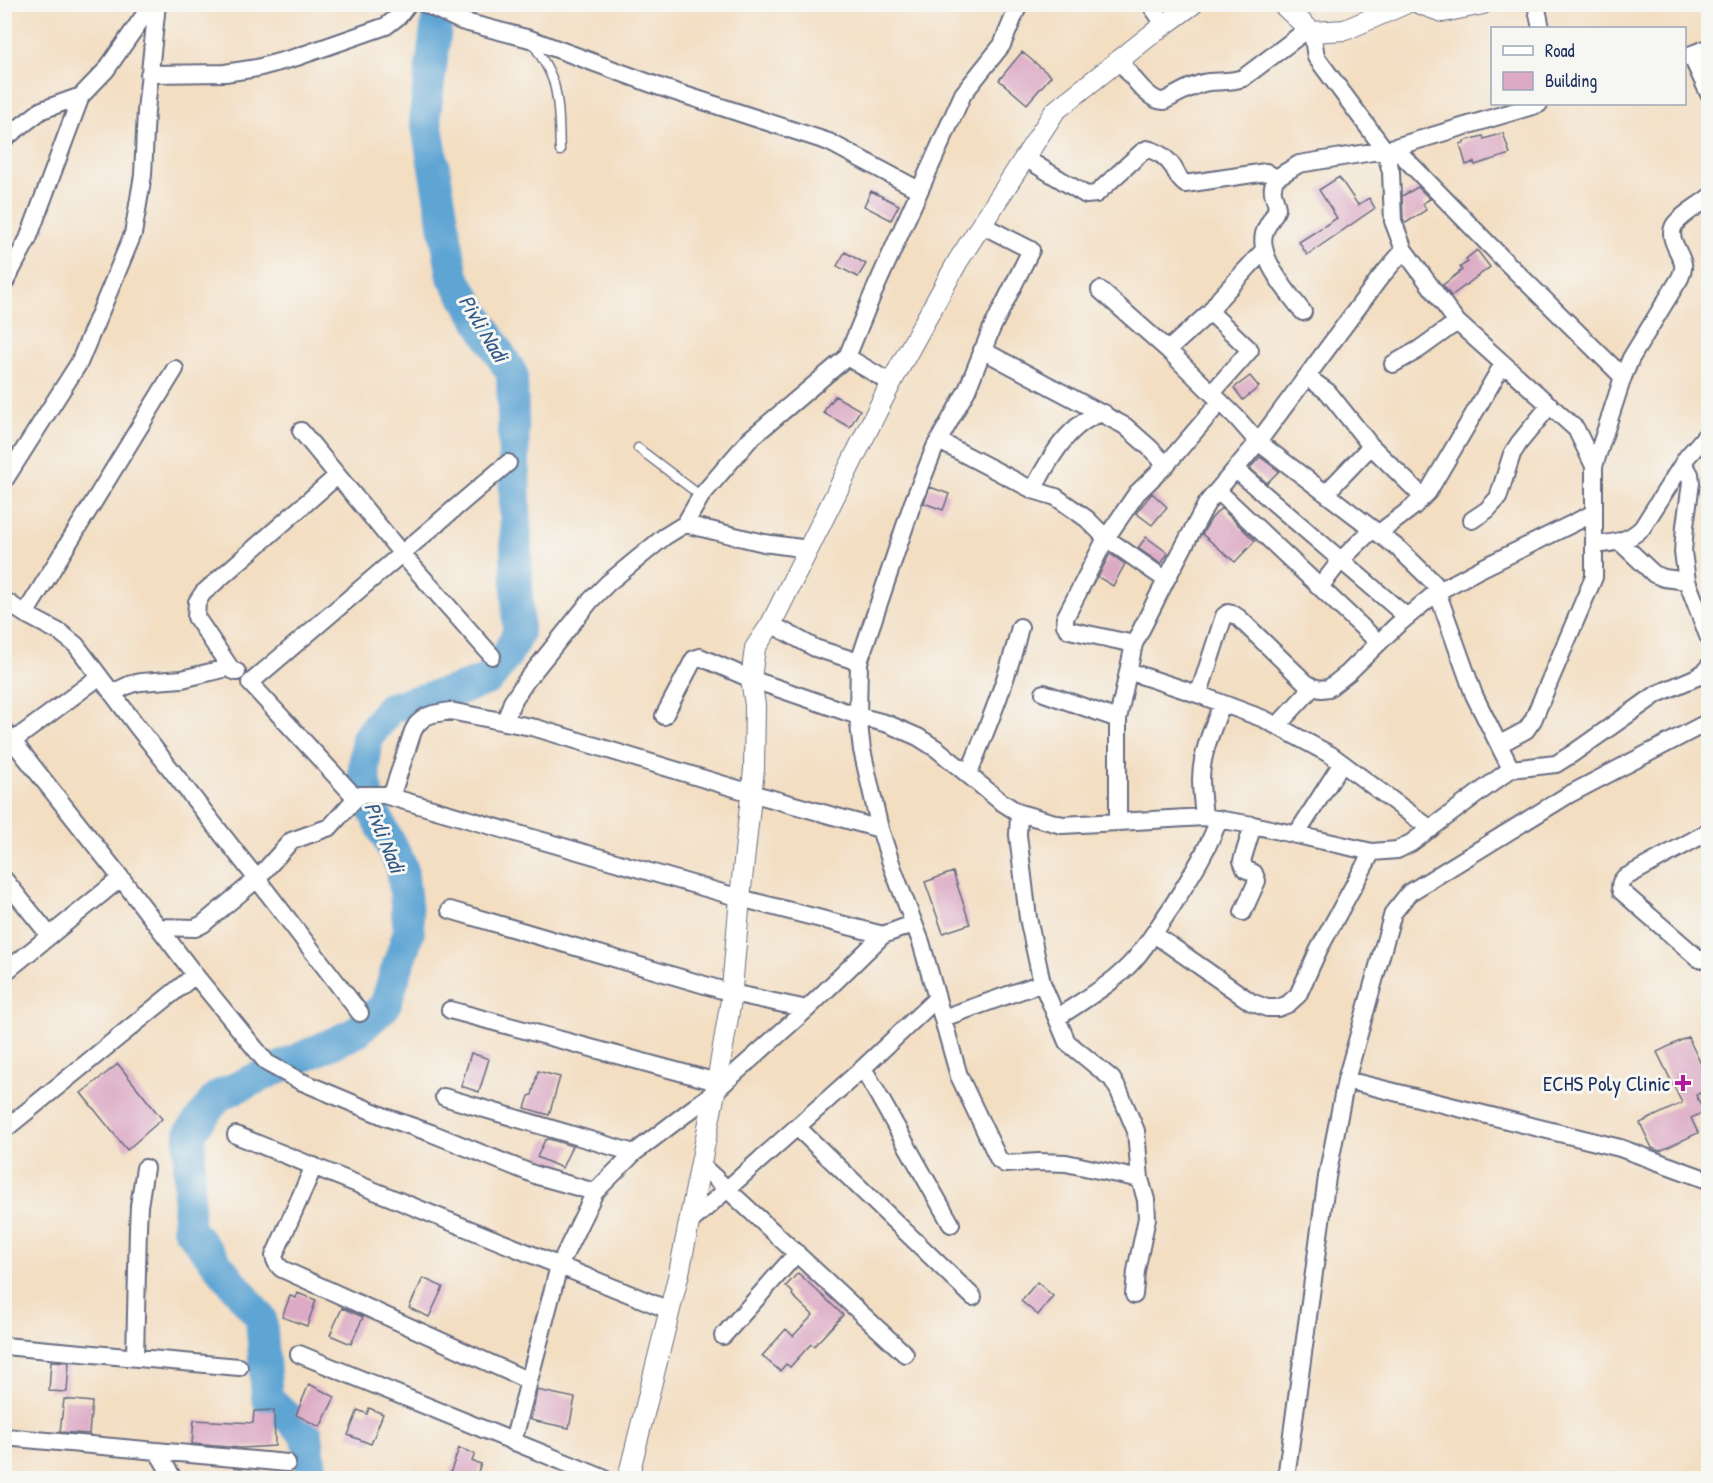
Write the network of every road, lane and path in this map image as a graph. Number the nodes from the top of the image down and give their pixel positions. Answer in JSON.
{"nodes":[{"id":1,"x":152,"y":4,"type":"edge"},
{"id":2,"x":157,"y":4,"type":"edge"},
{"id":3,"x":408,"y":4,"type":"edge"},
{"id":4,"x":425,"y":4,"type":"edge"},
{"id":5,"x":1150,"y":4,"type":"edge"},
{"id":6,"x":1193,"y":4,"type":"edge"},
{"id":7,"x":1282,"y":4,"type":"edge"},
{"id":8,"x":1405,"y":4,"type":"edge"},
{"id":9,"x":1420,"y":4,"type":"edge"},
{"id":10,"x":1483,"y":4,"type":"edge"},
{"id":11,"x":1536,"y":4,"type":"edge"},
{"id":12,"x":1021,"y":7,"type":"edge"},
{"id":13,"x":1165,"y":25,"type":"junction"},
{"id":14,"x":1541,"y":27,"type":"edge"},
{"id":15,"x":1310,"y":31,"type":"junction"},
{"id":16,"x":530,"y":39,"type":"junction"},
{"id":17,"x":1708,"y":48,"type":"edge"},
{"id":18,"x":1688,"y":56,"type":"edge"},
{"id":19,"x":1119,"y":60,"type":"junction"},
{"id":20,"x":149,"y":74,"type":"junction"},
{"id":21,"x":1708,"y":92,"type":"edge"},
{"id":22,"x":81,"y":96,"type":"junction"},
{"id":23,"x":1536,"y":105,"type":"edge"},
{"id":24,"x":4,"y":139,"type":"edge"},
{"id":25,"x":1390,"y":148,"type":"junction"},
{"id":26,"x":560,"y":151,"type":"dead end"},
{"id":27,"x":1025,"y":158,"type":"junction"},
{"id":28,"x":1276,"y":178,"type":"junction"},
{"id":29,"x":919,"y":190,"type":"junction"},
{"id":30,"x":1708,"y":198,"type":"edge"},
{"id":31,"x":981,"y":225,"type":"junction"},
{"id":32,"x":1264,"y":250,"type":"junction"},
{"id":33,"x":1404,"y":250,"type":"junction"},
{"id":34,"x":4,"y":284,"type":"edge"},
{"id":35,"x":1100,"y":290,"type":"dead end"},
{"id":36,"x":1210,"y":312,"type":"junction"},
{"id":37,"x":1304,"y":312,"type":"dead end"},
{"id":38,"x":1457,"y":322,"type":"junction"},
{"id":39,"x":1168,"y":350,"type":"junction"},
{"id":40,"x":982,"y":351,"type":"junction"},
{"id":41,"x":847,"y":357,"type":"junction"},
{"id":42,"x":1393,"y":364,"type":"dead end"},
{"id":43,"x":1503,"y":364,"type":"junction"},
{"id":44,"x":176,"y":369,"type":"dead end"},
{"id":45,"x":1307,"y":377,"type":"junction"},
{"id":46,"x":1623,"y":378,"type":"junction"},
{"id":47,"x":891,"y":383,"type":"junction"},
{"id":48,"x":1216,"y":398,"type":"junction"},
{"id":49,"x":1550,"y":405,"type":"junction"},
{"id":50,"x":1104,"y":413,"type":"junction"},
{"id":51,"x":301,"y":431,"type":"dead end"},
{"id":52,"x":1708,"y":433,"type":"edge"},
{"id":53,"x":939,"y":441,"type":"junction"},
{"id":54,"x":1258,"y":442,"type":"junction"},
{"id":55,"x":1371,"y":446,"type":"junction"},
{"id":56,"x":638,"y":447,"type":"dead end"},
{"id":57,"x":508,"y":463,"type":"dead end"},
{"id":58,"x":1683,"y":463,"type":"junction"},
{"id":59,"x":1166,"y":465,"type":"junction"},
{"id":60,"x":1594,"y":466,"type":"junction"},
{"id":61,"x":1236,"y":470,"type":"junction"},
{"id":62,"x":337,"y":476,"type":"junction"},
{"id":63,"x":4,"y":481,"type":"edge"},
{"id":64,"x":1033,"y":490,"type":"junction"},
{"id":65,"x":1218,"y":491,"type":"junction"},
{"id":66,"x":1326,"y":493,"type":"junction"},
{"id":67,"x":701,"y":496,"type":"junction"},
{"id":68,"x":1423,"y":497,"type":"junction"},
{"id":69,"x":1594,"y":513,"type":"junction"},
{"id":70,"x":1472,"y":520,"type":"dead end"},
{"id":71,"x":685,"y":524,"type":"junction"},
{"id":72,"x":1376,"y":531,"type":"junction"},
{"id":73,"x":1106,"y":538,"type":"junction"},
{"id":74,"x":1620,"y":542,"type":"junction"},
{"id":75,"x":1594,"y":545,"type":"junction"},
{"id":76,"x":808,"y":549,"type":"junction"},
{"id":77,"x":402,"y":554,"type":"junction"},
{"id":78,"x":1341,"y":560,"type":"junction"},
{"id":79,"x":1166,"y":580,"type":"junction"},
{"id":80,"x":1687,"y":581,"type":"junction"},
{"id":81,"x":1320,"y":587,"type":"junction"},
{"id":82,"x":1437,"y":592,"type":"junction"},
{"id":83,"x":4,"y":600,"type":"edge"},
{"id":84,"x":25,"y":614,"type":"junction"},
{"id":85,"x":1407,"y":617,"type":"junction"},
{"id":86,"x":771,"y":624,"type":"junction"},
{"id":87,"x":1020,"y":627,"type":"dead end"},
{"id":88,"x":1708,"y":636,"type":"edge"},
{"id":89,"x":1379,"y":643,"type":"junction"},
{"id":90,"x":1134,"y":644,"type":"junction"},
{"id":91,"x":492,"y":656,"type":"dead end"},
{"id":92,"x":859,"y":662,"type":"junction"},
{"id":93,"x":1708,"y":667,"type":"edge"},
{"id":94,"x":231,"y":669,"type":"junction"},
{"id":95,"x":1128,"y":671,"type":"junction"},
{"id":96,"x":99,"y":677,"type":"junction"},
{"id":97,"x":751,"y":679,"type":"junction"},
{"id":98,"x":250,"y":682,"type":"junction"},
{"id":99,"x":1313,"y":687,"type":"junction"},
{"id":100,"x":112,"y":693,"type":"junction"},
{"id":101,"x":1044,"y":693,"type":"dead end"},
{"id":102,"x":1200,"y":695,"type":"junction"},
{"id":103,"x":1222,"y":704,"type":"junction"},
{"id":104,"x":664,"y":716,"type":"dead end"},
{"id":105,"x":858,"y":716,"type":"junction"},
{"id":106,"x":1118,"y":718,"type":"junction"},
{"id":107,"x":505,"y":722,"type":"junction"},
{"id":108,"x":1708,"y":722,"type":"edge"},
{"id":109,"x":1277,"y":726,"type":"junction"},
{"id":110,"x":9,"y":735,"type":"edge"},
{"id":111,"x":1500,"y":744,"type":"junction"},
{"id":112,"x":1342,"y":763,"type":"junction"},
{"id":113,"x":1511,"y":769,"type":"junction"},
{"id":114,"x":968,"y":775,"type":"junction"},
{"id":115,"x":751,"y":793,"type":"junction"},
{"id":116,"x":361,"y":796,"type":"junction"},
{"id":117,"x":388,"y":796,"type":"junction"},
{"id":118,"x":1019,"y":813,"type":"junction"},
{"id":119,"x":1211,"y":818,"type":"junction"},
{"id":120,"x":1118,"y":822,"type":"junction"},
{"id":121,"x":1253,"y":825,"type":"junction"},
{"id":122,"x":880,"y":829,"type":"junction"},
{"id":123,"x":1431,"y":829,"type":"junction"},
{"id":124,"x":1708,"y":832,"type":"edge"},
{"id":125,"x":1296,"y":835,"type":"junction"},
{"id":126,"x":1372,"y":852,"type":"junction"},
{"id":127,"x":121,"y":878,"type":"junction"},
{"id":128,"x":4,"y":879,"type":"edge"},
{"id":129,"x":257,"y":879,"type":"junction"},
{"id":130,"x":740,"y":898,"type":"junction"},
{"id":131,"x":450,"y":910,"type":"dead end"},
{"id":132,"x":1243,"y":912,"type":"dead end"},
{"id":133,"x":913,"y":924,"type":"junction"},
{"id":134,"x":159,"y":927,"type":"junction"},
{"id":135,"x":1154,"y":934,"type":"junction"},
{"id":136,"x":883,"y":935,"type":"junction"},
{"id":137,"x":50,"y":936,"type":"junction"},
{"id":138,"x":1708,"y":959,"type":"edge"},
{"id":139,"x":4,"y":973,"type":"edge"},
{"id":140,"x":195,"y":975,"type":"junction"},
{"id":141,"x":1042,"y":983,"type":"junction"},
{"id":142,"x":732,"y":993,"type":"junction"},
{"id":143,"x":937,"y":998,"type":"junction"},
{"id":144,"x":807,"y":1009,"type":"junction"},
{"id":145,"x":450,"y":1010,"type":"dead end"},
{"id":146,"x":360,"y":1013,"type":"dead end"},
{"id":147,"x":943,"y":1018,"type":"junction"},
{"id":148,"x":1057,"y":1018,"type":"junction"},
{"id":149,"x":863,"y":1068,"type":"junction"},
{"id":150,"x":1346,"y":1080,"type":"junction"},
{"id":151,"x":715,"y":1088,"type":"junction"},
{"id":152,"x":444,"y":1097,"type":"dead end"},
{"id":153,"x":797,"y":1127,"type":"junction"},
{"id":154,"x":4,"y":1130,"type":"edge"},
{"id":155,"x":236,"y":1135,"type":"dead end"},
{"id":156,"x":634,"y":1153,"type":"junction"},
{"id":157,"x":700,"y":1164,"type":"junction"},
{"id":158,"x":314,"y":1166,"type":"junction"},
{"id":159,"x":145,"y":1168,"type":"dead end"},
{"id":160,"x":1140,"y":1179,"type":"junction"},
{"id":161,"x":1708,"y":1180,"type":"edge"},
{"id":162,"x":728,"y":1189,"type":"junction"},
{"id":163,"x":595,"y":1192,"type":"junction"},
{"id":164,"x":688,"y":1224,"type":"junction"},
{"id":165,"x":951,"y":1224,"type":"dead end"},
{"id":166,"x":797,"y":1253,"type":"junction"},
{"id":167,"x":559,"y":1266,"type":"junction"},
{"id":168,"x":1134,"y":1295,"type":"dead end"},
{"id":169,"x":973,"y":1297,"type":"dead end"},
{"id":170,"x":669,"y":1310,"type":"junction"},
{"id":171,"x":723,"y":1336,"type":"dead end"},
{"id":172,"x":4,"y":1346,"type":"edge"},
{"id":173,"x":299,"y":1354,"type":"dead end"},
{"id":174,"x":906,"y":1354,"type":"dead end"},
{"id":175,"x":135,"y":1357,"type":"junction"},
{"id":176,"x":239,"y":1367,"type":"dead end"},
{"id":177,"x":529,"y":1381,"type":"junction"},
{"id":178,"x":4,"y":1437,"type":"edge"},
{"id":179,"x":513,"y":1442,"type":"junction"},
{"id":180,"x":157,"y":1451,"type":"junction"},
{"id":181,"x":287,"y":1463,"type":"dead end"},
{"id":182,"x":173,"y":1479,"type":"edge"},
{"id":183,"x":603,"y":1479,"type":"edge"},
{"id":184,"x":628,"y":1479,"type":"edge"},
{"id":185,"x":1286,"y":1479,"type":"edge"}],
"edges":[{"from":1,"to":22,"type":"street"},
{"from":2,"to":20,"type":"street"},
{"from":3,"to":20,"type":"street"},
{"from":4,"to":16,"type":"street"},
{"from":5,"to":13,"type":"street"},
{"from":6,"to":13,"type":"street"},
{"from":7,"to":15,"type":"street"},
{"from":8,"to":15,"type":"street"},
{"from":9,"to":10,"type":"street"},
{"from":11,"to":14,"type":"street"},
{"from":12,"to":29,"type":"street"},
{"from":13,"to":19,"type":"street"},
{"from":15,"to":19,"type":"street"},
{"from":15,"to":25,"type":"street"},
{"from":16,"to":26,"type":"lane"},
{"from":16,"to":29,"type":"street"},
{"from":17,"to":18,"type":"street"},
{"from":18,"to":21,"type":"street"},
{"from":19,"to":27,"type":"street"},
{"from":20,"to":63,"type":"street"},
{"from":22,"to":24,"type":"street"},
{"from":22,"to":34,"type":"street"},
{"from":23,"to":25,"type":"street"},
{"from":25,"to":28,"type":"street"},
{"from":25,"to":33,"type":"street"},
{"from":25,"to":46,"type":"street"},
{"from":27,"to":28,"type":"street"},
{"from":27,"to":31,"type":"street"},
{"from":28,"to":32,"type":"street"},
{"from":29,"to":41,"type":"street"},
{"from":30,"to":46,"type":"street"},
{"from":31,"to":40,"type":"street"},
{"from":31,"to":47,"type":"street"},
{"from":32,"to":36,"type":"street"},
{"from":32,"to":37,"type":"street"},
{"from":33,"to":38,"type":"street"},
{"from":33,"to":45,"type":"street"},
{"from":35,"to":39,"type":"street"},
{"from":36,"to":39,"type":"street"},
{"from":36,"to":48,"type":"street"},
{"from":38,"to":42,"type":"street"},
{"from":38,"to":43,"type":"street"},
{"from":39,"to":48,"type":"street"},
{"from":40,"to":50,"type":"street"},
{"from":40,"to":53,"type":"street"},
{"from":41,"to":47,"type":"street"},
{"from":41,"to":67,"type":"street"},
{"from":43,"to":49,"type":"street"},
{"from":43,"to":68,"type":"street"},
{"from":44,"to":84,"type":"street"},
{"from":45,"to":54,"type":"street"},
{"from":45,"to":55,"type":"street"},
{"from":46,"to":60,"type":"street"},
{"from":47,"to":76,"type":"street"},
{"from":48,"to":54,"type":"street"},
{"from":48,"to":59,"type":"street"},
{"from":49,"to":60,"type":"street"},
{"from":49,"to":70,"type":"street"},
{"from":50,"to":59,"type":"street"},
{"from":50,"to":64,"type":"street"},
{"from":51,"to":62,"type":"street"},
{"from":52,"to":58,"type":"street"},
{"from":53,"to":64,"type":"street"},
{"from":53,"to":92,"type":"street"},
{"from":54,"to":61,"type":"street"},
{"from":54,"to":66,"type":"street"},
{"from":55,"to":66,"type":"street"},
{"from":55,"to":68,"type":"street"},
{"from":56,"to":67,"type":"lane"},
{"from":57,"to":77,"type":"street"},
{"from":58,"to":74,"type":"street"},
{"from":58,"to":80,"type":"street"},
{"from":59,"to":73,"type":"street"},
{"from":60,"to":69,"type":"street"},
{"from":61,"to":65,"type":"street"},
{"from":61,"to":78,"type":"street"},
{"from":62,"to":77,"type":"street"},
{"from":62,"to":94,"type":"street"},
{"from":64,"to":73,"type":"street"},
{"from":65,"to":79,"type":"street"},
{"from":65,"to":81,"type":"street"},
{"from":66,"to":72,"type":"street"},
{"from":67,"to":71,"type":"street"},
{"from":68,"to":72,"type":"street"},
{"from":69,"to":75,"type":"street"},
{"from":69,"to":82,"type":"street"},
{"from":71,"to":76,"type":"street"},
{"from":71,"to":107,"type":"street"},
{"from":72,"to":78,"type":"street"},
{"from":72,"to":82,"type":"street"},
{"from":73,"to":79,"type":"street"},
{"from":73,"to":90,"type":"street"},
{"from":74,"to":75,"type":"street"},
{"from":74,"to":80,"type":"street"},
{"from":75,"to":111,"type":"street"},
{"from":76,"to":86,"type":"street"},
{"from":77,"to":91,"type":"street"},
{"from":77,"to":98,"type":"street"},
{"from":78,"to":81,"type":"street"},
{"from":78,"to":85,"type":"street"},
{"from":79,"to":90,"type":"street"},
{"from":80,"to":88,"type":"street"},
{"from":81,"to":89,"type":"street"},
{"from":82,"to":85,"type":"street"},
{"from":82,"to":111,"type":"street"},
{"from":83,"to":84,"type":"street"},
{"from":84,"to":96,"type":"street"},
{"from":85,"to":89,"type":"street"},
{"from":86,"to":92,"type":"street"},
{"from":86,"to":97,"type":"street"},
{"from":87,"to":114,"type":"street"},
{"from":89,"to":99,"type":"street"},
{"from":90,"to":95,"type":"street"},
{"from":92,"to":105,"type":"street"},
{"from":93,"to":113,"type":"street"},
{"from":94,"to":98,"type":"street"},
{"from":94,"to":100,"type":"street"},
{"from":95,"to":102,"type":"street"},
{"from":95,"to":106,"type":"street"},
{"from":96,"to":100,"type":"street"},
{"from":96,"to":110,"type":"street"},
{"from":97,"to":104,"type":"street"},
{"from":97,"to":105,"type":"street"},
{"from":97,"to":115,"type":"street"},
{"from":98,"to":116,"type":"street"},
{"from":99,"to":102,"type":"street"},
{"from":99,"to":109,"type":"street"},
{"from":100,"to":129,"type":"street"},
{"from":101,"to":106,"type":"street"},
{"from":102,"to":103,"type":"street"},
{"from":103,"to":109,"type":"street"},
{"from":103,"to":119,"type":"street"},
{"from":105,"to":114,"type":"street"},
{"from":105,"to":122,"type":"street"},
{"from":106,"to":120,"type":"street"},
{"from":107,"to":115,"type":"street"},
{"from":107,"to":117,"type":"street"},
{"from":108,"to":150,"type":"street"},
{"from":109,"to":112,"type":"street"},
{"from":110,"to":127,"type":"street"},
{"from":111,"to":113,"type":"street"},
{"from":112,"to":123,"type":"street"},
{"from":112,"to":125,"type":"street"},
{"from":113,"to":123,"type":"street"},
{"from":114,"to":118,"type":"street"},
{"from":115,"to":122,"type":"street"},
{"from":115,"to":130,"type":"street"},
{"from":116,"to":117,"type":"street"},
{"from":116,"to":129,"type":"street"},
{"from":117,"to":130,"type":"street"},
{"from":118,"to":120,"type":"street"},
{"from":118,"to":141,"type":"street"},
{"from":119,"to":120,"type":"street"},
{"from":119,"to":121,"type":"street"},
{"from":119,"to":135,"type":"street"},
{"from":121,"to":125,"type":"street"},
{"from":121,"to":132,"type":"street"},
{"from":122,"to":133,"type":"street"},
{"from":123,"to":126,"type":"street"},
{"from":124,"to":138,"type":"street"},
{"from":125,"to":126,"type":"street"},
{"from":126,"to":135,"type":"street"},
{"from":127,"to":134,"type":"street"},
{"from":127,"to":137,"type":"street"},
{"from":128,"to":137,"type":"street"},
{"from":129,"to":134,"type":"street"},
{"from":129,"to":146,"type":"street"},
{"from":130,"to":136,"type":"street"},
{"from":130,"to":142,"type":"street"},
{"from":131,"to":142,"type":"street"},
{"from":133,"to":136,"type":"street"},
{"from":133,"to":143,"type":"street"},
{"from":134,"to":140,"type":"street"},
{"from":135,"to":148,"type":"street"},
{"from":136,"to":144,"type":"street"},
{"from":137,"to":139,"type":"street"},
{"from":140,"to":154,"type":"street"},
{"from":140,"to":163,"type":"street"},
{"from":141,"to":147,"type":"street"},
{"from":141,"to":148,"type":"street"},
{"from":142,"to":144,"type":"street"},
{"from":142,"to":151,"type":"street"},
{"from":143,"to":147,"type":"street"},
{"from":143,"to":149,"type":"street"},
{"from":144,"to":151,"type":"street"},
{"from":145,"to":151,"type":"street"},
{"from":147,"to":160,"type":"street"},
{"from":148,"to":160,"type":"street"},
{"from":149,"to":153,"type":"street"},
{"from":149,"to":165,"type":"street"},
{"from":150,"to":161,"type":"street"},
{"from":150,"to":185,"type":"street"},
{"from":151,"to":156,"type":"street"},
{"from":151,"to":157,"type":"street"},
{"from":152,"to":156,"type":"street"},
{"from":153,"to":162,"type":"street"},
{"from":153,"to":169,"type":"street"},
{"from":155,"to":158,"type":"street"},
{"from":156,"to":163,"type":"street"},
{"from":157,"to":162,"type":"street"},
{"from":157,"to":164,"type":"street"},
{"from":158,"to":167,"type":"street"},
{"from":158,"to":177,"type":"street"},
{"from":159,"to":175,"type":"street"},
{"from":160,"to":168,"type":"street"},
{"from":162,"to":164,"type":"street"},
{"from":162,"to":166,"type":"street"},
{"from":163,"to":167,"type":"street"},
{"from":164,"to":170,"type":"street"},
{"from":166,"to":171,"type":"street"},
{"from":166,"to":174,"type":"street"},
{"from":167,"to":170,"type":"street"},
{"from":167,"to":177,"type":"street"},
{"from":170,"to":184,"type":"street"},
{"from":172,"to":175,"type":"street"},
{"from":173,"to":179,"type":"street"},
{"from":175,"to":176,"type":"street"},
{"from":177,"to":179,"type":"street"},
{"from":178,"to":180,"type":"street"},
{"from":179,"to":183,"type":"street"},
{"from":180,"to":181,"type":"street"},
{"from":180,"to":182,"type":"street"}]}
